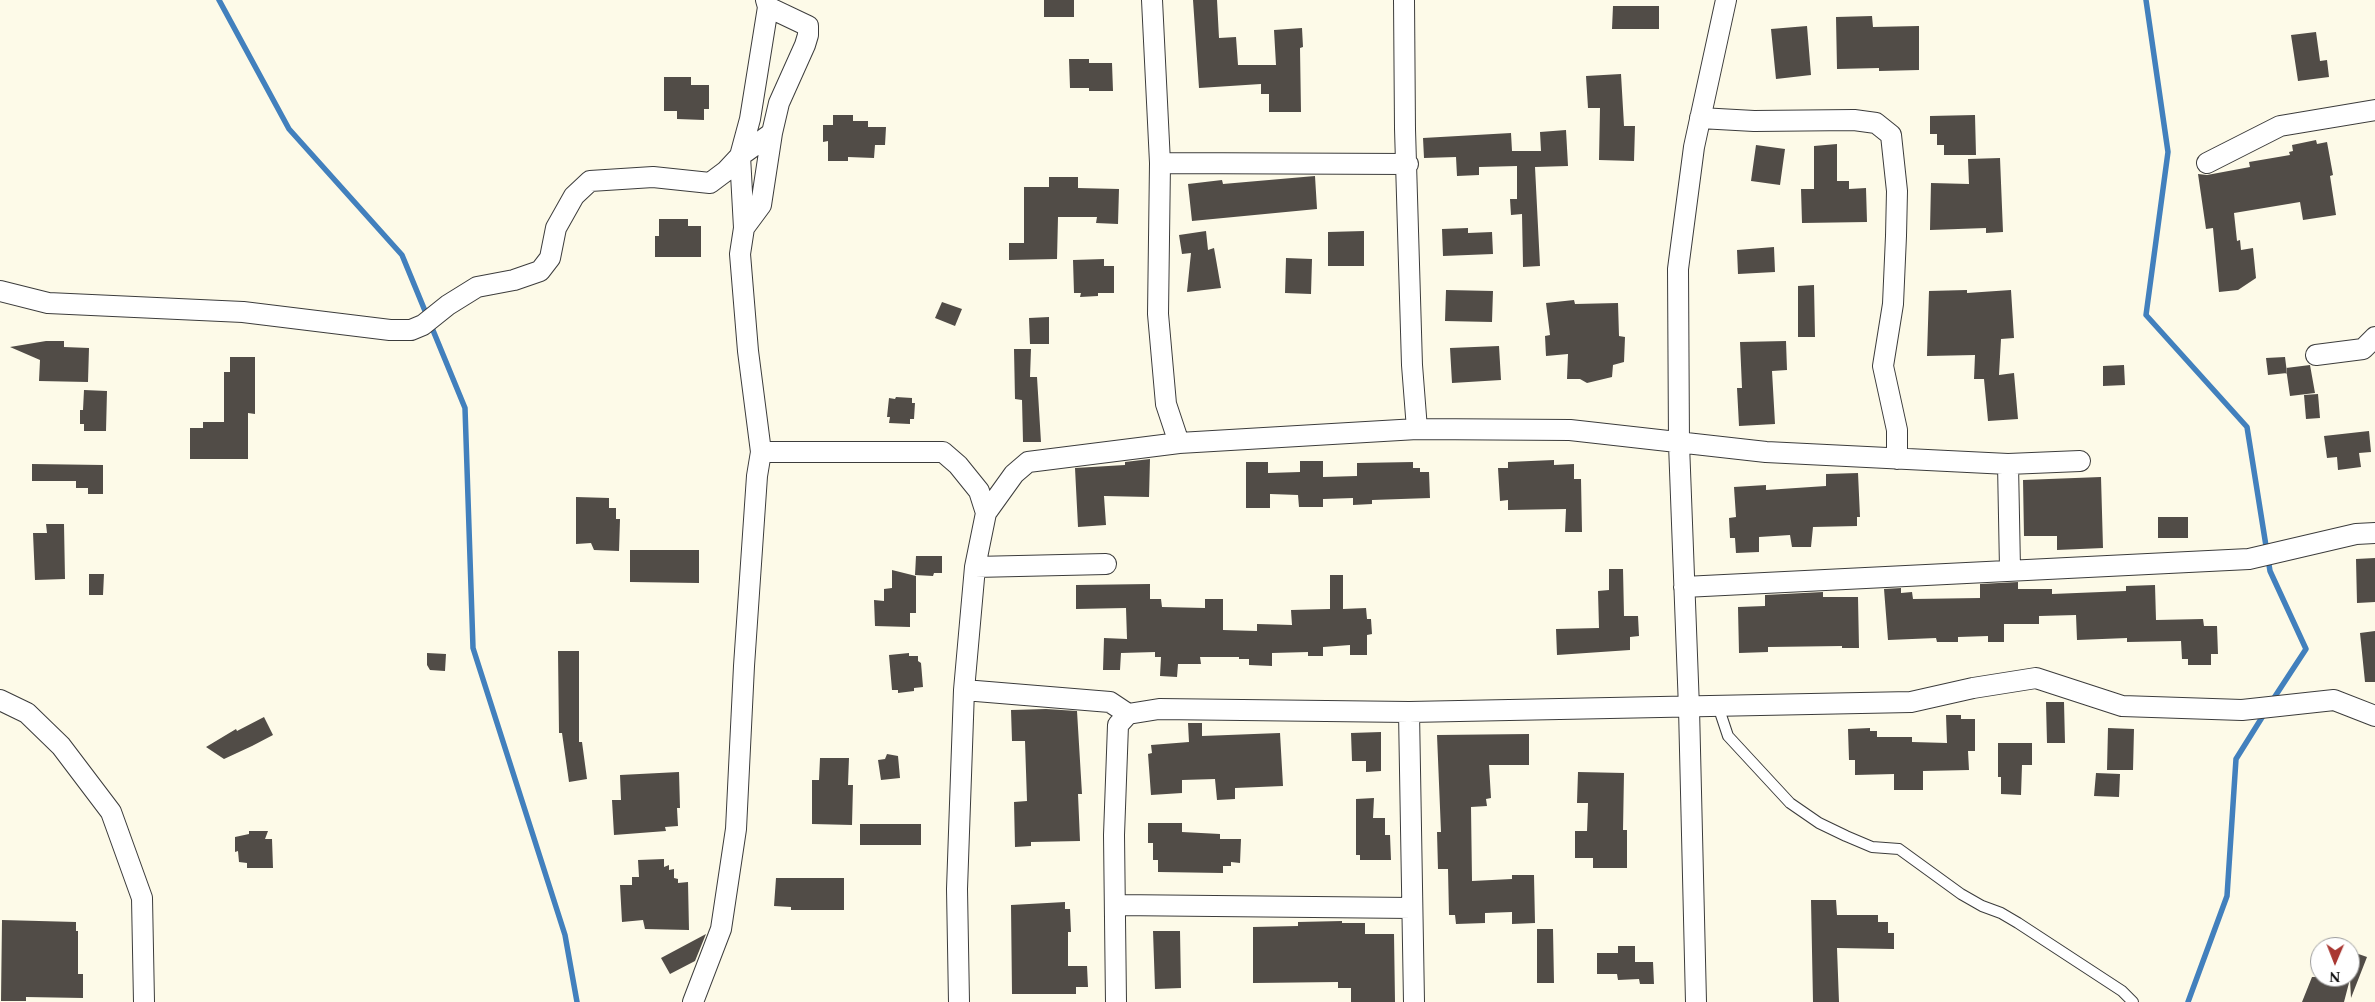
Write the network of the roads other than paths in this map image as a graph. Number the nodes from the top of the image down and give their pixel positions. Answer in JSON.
{"nodes":[{"id":1,"x":1152,"y":0,"type":"edge"},
{"id":2,"x":1404,"y":0,"type":"edge"},
{"id":3,"x":1726,"y":0,"type":"edge"},
{"id":4,"x":767,"y":4,"type":"edge"},
{"id":5,"x":2375,"y":110,"type":"edge"},
{"id":6,"x":1700,"y":118,"type":"junction"},
{"id":7,"x":772,"y":133,"type":"junction"},
{"id":8,"x":740,"y":156,"type":"junction"},
{"id":9,"x":1160,"y":163,"type":"junction"},
{"id":10,"x":2207,"y":163,"type":"dead end"},
{"id":11,"x":1408,"y":164,"type":"junction"},
{"id":12,"x":744,"y":228,"type":"junction"},
{"id":13,"x":0,"y":291,"type":"edge"},
{"id":14,"x":2375,"y":337,"type":"edge"},
{"id":15,"x":2316,"y":355,"type":"dead end"},
{"id":16,"x":1417,"y":429,"type":"junction"},
{"id":17,"x":1179,"y":444,"type":"junction"},
{"id":18,"x":1679,"y":444,"type":"junction"},
{"id":19,"x":761,"y":452,"type":"junction"},
{"id":20,"x":1897,"y":459,"type":"junction"},
{"id":21,"x":2080,"y":461,"type":"dead end"},
{"id":22,"x":2008,"y":464,"type":"junction"},
{"id":23,"x":986,"y":513,"type":"junction"},
{"id":24,"x":2375,"y":533,"type":"edge"},
{"id":25,"x":1106,"y":564,"type":"dead end"},
{"id":26,"x":975,"y":567,"type":"junction"},
{"id":27,"x":2010,"y":569,"type":"junction"},
{"id":28,"x":1684,"y":587,"type":"junction"},
{"id":29,"x":964,"y":690,"type":"junction"},
{"id":30,"x":0,"y":700,"type":"edge"},
{"id":31,"x":1718,"y":706,"type":"junction"},
{"id":32,"x":1689,"y":708,"type":"junction"},
{"id":33,"x":1409,"y":712,"type":"junction"},
{"id":34,"x":1128,"y":714,"type":"junction"},
{"id":35,"x":2375,"y":716,"type":"edge"},
{"id":36,"x":1116,"y":905,"type":"junction"},
{"id":37,"x":1412,"y":908,"type":"junction"},
{"id":38,"x":144,"y":1002,"type":"edge"},
{"id":39,"x":694,"y":1002,"type":"edge"},
{"id":40,"x":959,"y":1002,"type":"edge"},
{"id":41,"x":1116,"y":1002,"type":"edge"},
{"id":42,"x":1414,"y":1002,"type":"edge"},
{"id":43,"x":1696,"y":1002,"type":"edge"},
{"id":44,"x":2133,"y":1002,"type":"edge"}],
"edges":[{"from":1,"to":9,"type":"street"},
{"from":2,"to":11,"type":"street"},
{"from":3,"to":6,"type":"street"},
{"from":4,"to":7,"type":"street"},
{"from":4,"to":8,"type":"street"},
{"from":5,"to":10,"type":"street"},
{"from":6,"to":18,"type":"street"},
{"from":6,"to":20,"type":"street"},
{"from":7,"to":8,"type":"street"},
{"from":7,"to":12,"type":"street"},
{"from":8,"to":12,"type":"street"},
{"from":8,"to":13,"type":"street"},
{"from":9,"to":11,"type":"street"},
{"from":9,"to":17,"type":"street"},
{"from":11,"to":16,"type":"street"},
{"from":12,"to":19,"type":"street"},
{"from":14,"to":15,"type":"street"},
{"from":16,"to":17,"type":"street"},
{"from":16,"to":18,"type":"street"},
{"from":17,"to":23,"type":"street"},
{"from":18,"to":20,"type":"street"},
{"from":18,"to":28,"type":"street"},
{"from":19,"to":23,"type":"street"},
{"from":19,"to":39,"type":"street"},
{"from":20,"to":22,"type":"street"},
{"from":21,"to":22,"type":"street"},
{"from":22,"to":27,"type":"street"},
{"from":23,"to":26,"type":"street"},
{"from":24,"to":27,"type":"street"},
{"from":25,"to":26,"type":"street"},
{"from":26,"to":29,"type":"street"},
{"from":27,"to":28,"type":"street"},
{"from":28,"to":32,"type":"street"},
{"from":29,"to":34,"type":"street"},
{"from":29,"to":40,"type":"street"},
{"from":30,"to":38,"type":"street"},
{"from":31,"to":32,"type":"street"},
{"from":31,"to":35,"type":"street"},
{"from":31,"to":44,"type":"lane"},
{"from":32,"to":33,"type":"street"},
{"from":32,"to":43,"type":"street"},
{"from":33,"to":34,"type":"street"},
{"from":33,"to":37,"type":"street"},
{"from":34,"to":36,"type":"street"},
{"from":36,"to":37,"type":"street"},
{"from":36,"to":41,"type":"street"},
{"from":37,"to":42,"type":"street"}]}
